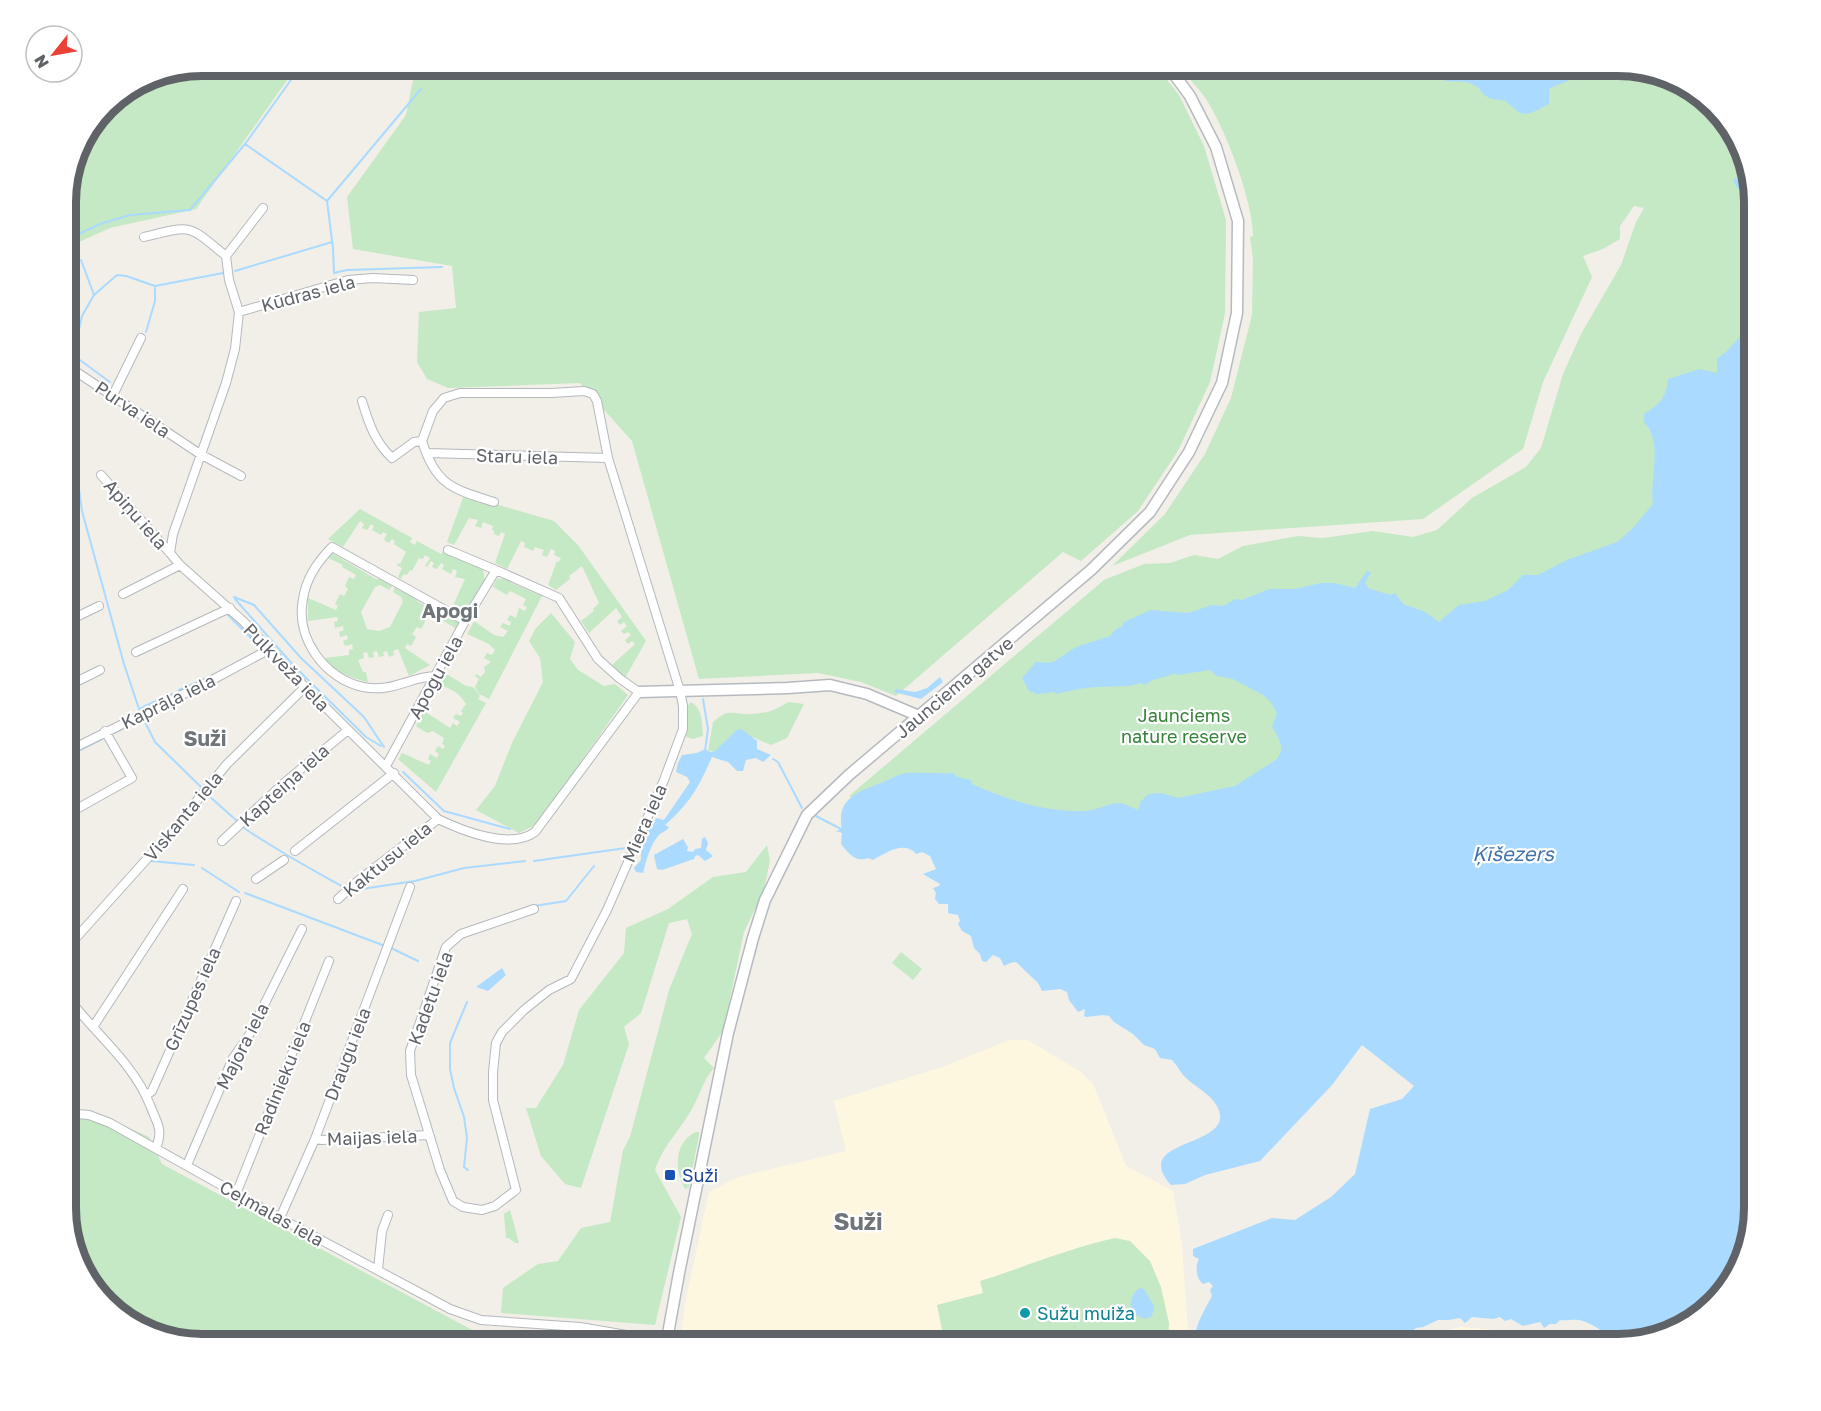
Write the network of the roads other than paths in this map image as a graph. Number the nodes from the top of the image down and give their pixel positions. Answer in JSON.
{"nodes":[{"id":1,"x":1176,"y":76,"type":"edge"},
{"id":2,"x":263,"y":208,"type":"dead end"},
{"id":3,"x":144,"y":237,"type":"dead end"},
{"id":4,"x":226,"y":256,"type":"junction"},
{"id":5,"x":413,"y":280,"type":"dead end"},
{"id":6,"x":240,"y":312,"type":"junction"},
{"id":7,"x":141,"y":338,"type":"dead end"},
{"id":8,"x":77,"y":371,"type":"edge"},
{"id":9,"x":113,"y":395,"type":"junction"},
{"id":10,"x":362,"y":401,"type":"dead end"},
{"id":11,"x":422,"y":441,"type":"junction"},
{"id":12,"x":427,"y":453,"type":"junction"},
{"id":13,"x":200,"y":454,"type":"junction"},
{"id":14,"x":608,"y":458,"type":"junction"},
{"id":15,"x":101,"y":475,"type":"dead end"},
{"id":16,"x":242,"y":476,"type":"dead end"},
{"id":17,"x":494,"y":502,"type":"dead end"},
{"id":18,"x":448,"y":550,"type":"dead end"},
{"id":19,"x":170,"y":553,"type":"junction"},
{"id":20,"x":180,"y":565,"type":"junction"},
{"id":21,"x":496,"y":570,"type":"junction"},
{"id":22,"x":123,"y":594,"type":"dead end"},
{"id":23,"x":99,"y":606,"type":"dead end"},
{"id":24,"x":230,"y":608,"type":"junction"},
{"id":25,"x":77,"y":617,"type":"edge"},
{"id":26,"x":465,"y":621,"type":"junction"},
{"id":27,"x":268,"y":650,"type":"junction"},
{"id":28,"x":136,"y":652,"type":"dead end"},
{"id":29,"x":100,"y":670,"type":"dead end"},
{"id":30,"x":436,"y":676,"type":"junction"},
{"id":31,"x":77,"y":682,"type":"edge"},
{"id":32,"x":305,"y":687,"type":"junction"},
{"id":33,"x":680,"y":691,"type":"junction"},
{"id":34,"x":639,"y":692,"type":"junction"},
{"id":35,"x":919,"y":716,"type":"junction"},
{"id":36,"x":348,"y":730,"type":"junction"},
{"id":37,"x":105,"y":731,"type":"junction"},
{"id":38,"x":77,"y":746,"type":"edge"},
{"id":39,"x":386,"y":766,"type":"junction"},
{"id":40,"x":394,"y":773,"type":"junction"},
{"id":41,"x":77,"y":809,"type":"edge"},
{"id":42,"x":438,"y":819,"type":"junction"},
{"id":43,"x":222,"y":841,"type":"dead end"},
{"id":44,"x":295,"y":851,"type":"dead end"},
{"id":45,"x":284,"y":860,"type":"dead end"},
{"id":46,"x":256,"y":879,"type":"dead end"},
{"id":47,"x":410,"y":887,"type":"dead end"},
{"id":48,"x":183,"y":889,"type":"dead end"},
{"id":49,"x":338,"y":899,"type":"dead end"},
{"id":50,"x":236,"y":901,"type":"dead end"},
{"id":51,"x":534,"y":909,"type":"dead end"},
{"id":52,"x":302,"y":929,"type":"dead end"},
{"id":53,"x":77,"y":938,"type":"edge"},
{"id":54,"x":328,"y":961,"type":"dead end"},
{"id":55,"x":77,"y":1008,"type":"edge"},
{"id":56,"x":93,"y":1027,"type":"junction"},
{"id":57,"x":147,"y":1095,"type":"junction"},
{"id":58,"x":77,"y":1114,"type":"edge"},
{"id":59,"x":429,"y":1135,"type":"junction"},
{"id":60,"x":315,"y":1139,"type":"junction"},
{"id":61,"x":156,"y":1148,"type":"junction"},
{"id":62,"x":187,"y":1165,"type":"junction"},
{"id":63,"x":236,"y":1194,"type":"junction"},
{"id":64,"x":495,"y":1206,"type":"joint"},
{"id":65,"x":388,"y":1215,"type":"dead end"},
{"id":66,"x":280,"y":1218,"type":"junction"},
{"id":67,"x":378,"y":1269,"type":"junction"},
{"id":68,"x":618,"y":1334,"type":"edge"},
{"id":69,"x":668,"y":1334,"type":"edge"}],
"edges":[{"from":1,"to":35,"type":"main road","name":"Jaunciema gatve"},
{"from":2,"to":4,"type":"street"},
{"from":3,"to":4,"type":"street"},
{"from":4,"to":6,"type":"street"},
{"from":5,"to":6,"type":"street","name":"Kūdras iela"},
{"from":6,"to":13,"type":"street"},
{"from":7,"to":9,"type":"street"},
{"from":8,"to":9,"type":"street","name":"Purva iela"},
{"from":9,"to":13,"type":"street","name":"Purva iela"},
{"from":10,"to":11,"type":"street"},
{"from":11,"to":12,"type":"street"},
{"from":11,"to":14,"type":"street","name":"Miera iela"},
{"from":12,"to":14,"type":"street","name":"Staru iela"},
{"from":12,"to":17,"type":"street"},
{"from":13,"to":16,"type":"street","name":"Purva iela"},
{"from":13,"to":19,"type":"street"},
{"from":14,"to":33,"type":"street","name":"Miera iela"},
{"from":15,"to":19,"type":"street","name":"Apiņu iela"},
{"from":18,"to":21,"type":"street"},
{"from":19,"to":20,"type":"street","name":"Pulkveža iela"},
{"from":20,"to":22,"type":"street"},
{"from":20,"to":24,"type":"street","name":"Pulkveža iela"},
{"from":21,"to":26,"type":"street","name":"Apogu iela"},
{"from":21,"to":34,"type":"street"},
{"from":23,"to":25,"type":"street"},
{"from":24,"to":27,"type":"street","name":"Pulkveža iela"},
{"from":24,"to":28,"type":"street"},
{"from":26,"to":30,"type":"street","name":"Apogu iela"},
{"from":26,"to":30,"type":"street"},
{"from":27,"to":32,"type":"street","name":"Pulkveža iela"},
{"from":27,"to":37,"type":"street","name":"Kaprāļa iela"},
{"from":29,"to":31,"type":"street"},
{"from":30,"to":39,"type":"street","name":"Apogu iela"},
{"from":32,"to":36,"type":"street","name":"Pulkveža iela"},
{"from":32,"to":53,"type":"street","name":"Viskanta iela"},
{"from":33,"to":34,"type":"main road"},
{"from":33,"to":35,"type":"main road"},
{"from":33,"to":64,"type":"street","name":"Miera iela"},
{"from":34,"to":42,"type":"street","name":"Pulkveža iela"},
{"from":35,"to":69,"type":"main road","name":"Jaunciema gatve"},
{"from":36,"to":39,"type":"street","name":"Pulkveža iela"},
{"from":36,"to":43,"type":"street","name":"Kapteiņa iela"},
{"from":37,"to":38,"type":"street","name":"Kaprāļa iela"},
{"from":37,"to":41,"type":"street"},
{"from":39,"to":40,"type":"street","name":"Pulkveža iela"},
{"from":40,"to":42,"type":"street","name":"Pulkveža iela"},
{"from":40,"to":44,"type":"street"},
{"from":42,"to":49,"type":"street","name":"Kaktusu iela"},
{"from":45,"to":46,"type":"street"},
{"from":47,"to":60,"type":"street","name":"Draugu iela"},
{"from":48,"to":56,"type":"street"},
{"from":50,"to":57,"type":"street","name":"Grīzupes iela"},
{"from":51,"to":59,"type":"street","name":"Kadetu iela"},
{"from":52,"to":62,"type":"street","name":"Majora iela"},
{"from":54,"to":63,"type":"street","name":"Radinieku iela"},
{"from":55,"to":56,"type":"street"},
{"from":56,"to":57,"type":"street"},
{"from":57,"to":61,"type":"street"},
{"from":58,"to":61,"type":"street","name":"Ceļmalas iela"},
{"from":59,"to":60,"type":"street","name":"Maijas iela"},
{"from":59,"to":64,"type":"street","name":"Kadetu iela"},
{"from":60,"to":66,"type":"street","name":"Draugu iela"},
{"from":61,"to":62,"type":"street","name":"Ceļmalas iela"},
{"from":62,"to":63,"type":"street","name":"Ceļmalas iela"},
{"from":63,"to":66,"type":"street","name":"Ceļmalas iela"},
{"from":65,"to":67,"type":"street"},
{"from":66,"to":67,"type":"street","name":"Ceļmalas iela"},
{"from":67,"to":68,"type":"street","name":"Ceļmalas iela"}]}
